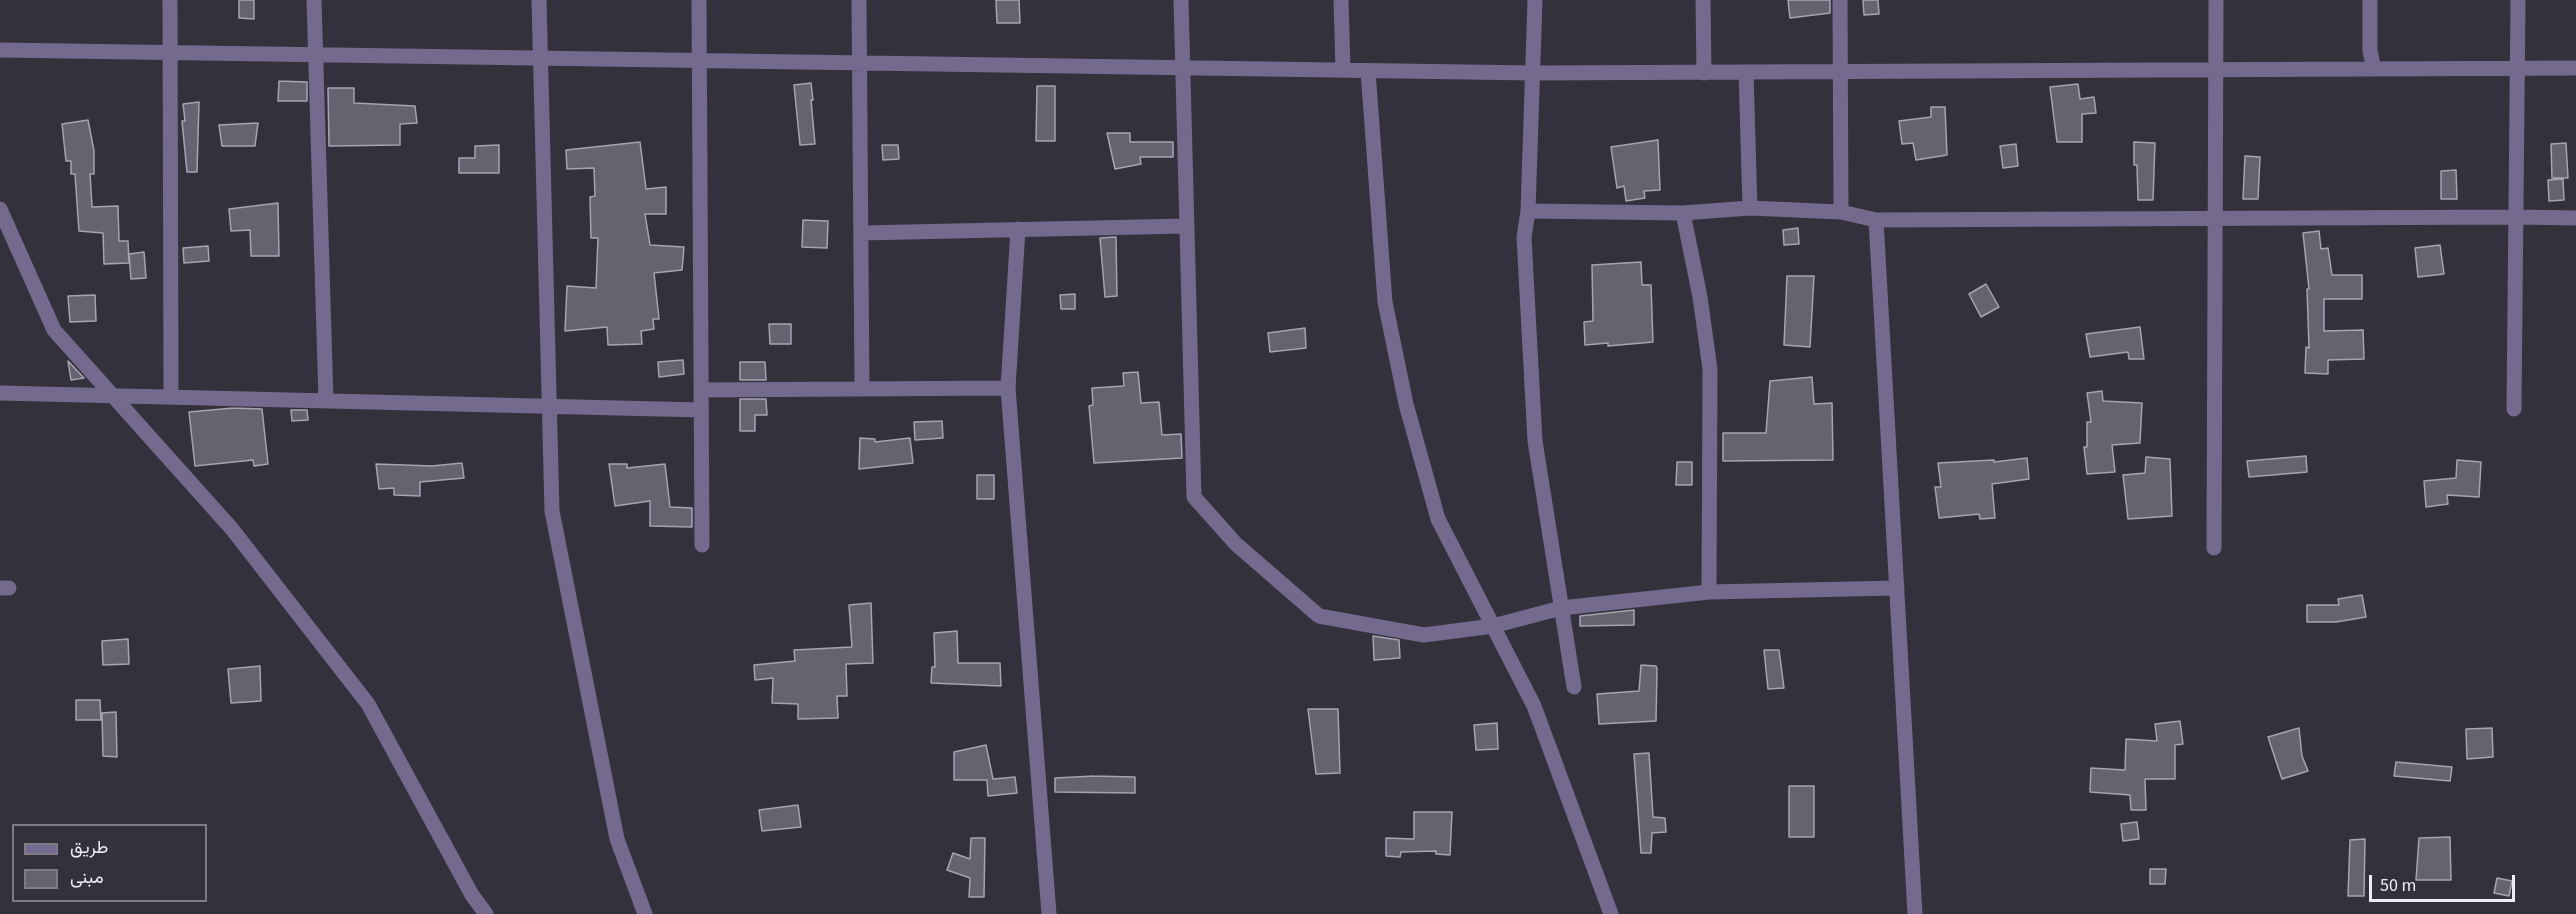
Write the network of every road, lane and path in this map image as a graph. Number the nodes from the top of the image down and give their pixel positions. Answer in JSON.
{"nodes":[{"id":1,"x":170,"y":0,"type":"edge"},
{"id":2,"x":314,"y":0,"type":"edge"},
{"id":3,"x":539,"y":0,"type":"edge"},
{"id":4,"x":699,"y":0,"type":"edge"},
{"id":5,"x":860,"y":0,"type":"edge"},
{"id":6,"x":1181,"y":0,"type":"edge"},
{"id":7,"x":1341,"y":0,"type":"edge"},
{"id":8,"x":1535,"y":0,"type":"edge"},
{"id":9,"x":1703,"y":0,"type":"edge"},
{"id":10,"x":1840,"y":0,"type":"edge"},
{"id":11,"x":2216,"y":0,"type":"edge"},
{"id":12,"x":2370,"y":0,"type":"edge"},
{"id":13,"x":2518,"y":0,"type":"edge"},
{"id":14,"x":0,"y":50,"type":"edge"},
{"id":15,"x":171,"y":53,"type":"junction"},
{"id":16,"x":314,"y":55,"type":"junction"},
{"id":17,"x":541,"y":58,"type":"junction"},
{"id":18,"x":699,"y":61,"type":"junction"},
{"id":19,"x":860,"y":63,"type":"junction"},
{"id":20,"x":1181,"y":68,"type":"junction"},
{"id":21,"x":2517,"y":68,"type":"junction"},
{"id":22,"x":2576,"y":68,"type":"edge"},
{"id":23,"x":2374,"y":69,"type":"junction"},
{"id":24,"x":1343,"y":70,"type":"junction"},
{"id":25,"x":2216,"y":70,"type":"junction"},
{"id":26,"x":1368,"y":71,"type":"junction"},
{"id":27,"x":1746,"y":72,"type":"junction"},
{"id":28,"x":1839,"y":72,"type":"junction"},
{"id":29,"x":1704,"y":73,"type":"junction"},
{"id":30,"x":1533,"y":74,"type":"junction"},
{"id":31,"x":1750,"y":208,"type":"junction"},
{"id":32,"x":0,"y":209,"type":"edge"},
{"id":33,"x":1528,"y":211,"type":"junction"},
{"id":34,"x":1841,"y":212,"type":"junction"},
{"id":35,"x":1683,"y":213,"type":"junction"},
{"id":36,"x":2516,"y":217,"type":"junction"},
{"id":37,"x":2215,"y":218,"type":"junction"},
{"id":38,"x":2576,"y":218,"type":"edge"},
{"id":39,"x":1876,"y":220,"type":"junction"},
{"id":40,"x":1186,"y":226,"type":"junction"},
{"id":41,"x":1018,"y":229,"type":"junction"},
{"id":42,"x":861,"y":233,"type":"junction"},
{"id":43,"x":1008,"y":388,"type":"junction"},
{"id":44,"x":862,"y":389,"type":"junction"},
{"id":45,"x":701,"y":390,"type":"junction"},
{"id":46,"x":0,"y":393,"type":"edge"},
{"id":47,"x":111,"y":394,"type":"junction"},
{"id":48,"x":171,"y":396,"type":"junction"},
{"id":49,"x":326,"y":400,"type":"junction"},
{"id":50,"x":550,"y":406,"type":"junction"},
{"id":51,"x":2514,"y":409,"type":"dead end"},
{"id":52,"x":701,"y":410,"type":"junction"},
{"id":53,"x":702,"y":545,"type":"dead end"},
{"id":54,"x":2214,"y":548,"type":"dead end"},
{"id":55,"x":1897,"y":588,"type":"junction"},
{"id":56,"x":1709,"y":592,"type":"junction"},
{"id":57,"x":1561,"y":608,"type":"junction"},
{"id":58,"x":1492,"y":626,"type":"junction"},
{"id":59,"x":1574,"y":687,"type":"dead end"},
{"id":60,"x":486,"y":914,"type":"edge"},
{"id":61,"x":645,"y":914,"type":"edge"},
{"id":62,"x":1049,"y":914,"type":"edge"},
{"id":63,"x":1611,"y":914,"type":"edge"},
{"id":64,"x":1915,"y":914,"type":"edge"}],
"edges":[{"from":1,"to":15,"type":"street"},
{"from":2,"to":16,"type":"street"},
{"from":3,"to":17,"type":"street"},
{"from":4,"to":18,"type":"street"},
{"from":5,"to":19,"type":"street"},
{"from":6,"to":20,"type":"street"},
{"from":7,"to":24,"type":"street"},
{"from":8,"to":30,"type":"street"},
{"from":9,"to":29,"type":"street"},
{"from":10,"to":28,"type":"street"},
{"from":11,"to":25,"type":"street"},
{"from":12,"to":23,"type":"street"},
{"from":13,"to":21,"type":"street"},
{"from":14,"to":15,"type":"street"},
{"from":15,"to":16,"type":"street"},
{"from":15,"to":48,"type":"street"},
{"from":16,"to":17,"type":"street"},
{"from":16,"to":49,"type":"street"},
{"from":17,"to":18,"type":"street"},
{"from":17,"to":50,"type":"street"},
{"from":18,"to":19,"type":"street"},
{"from":18,"to":45,"type":"street"},
{"from":19,"to":20,"type":"street"},
{"from":19,"to":42,"type":"street"},
{"from":20,"to":24,"type":"street"},
{"from":20,"to":40,"type":"street"},
{"from":21,"to":22,"type":"street"},
{"from":21,"to":23,"type":"street"},
{"from":21,"to":36,"type":"street"},
{"from":23,"to":25,"type":"street"},
{"from":24,"to":26,"type":"street"},
{"from":25,"to":28,"type":"street"},
{"from":25,"to":37,"type":"street"},
{"from":26,"to":30,"type":"street"},
{"from":26,"to":58,"type":"street"},
{"from":27,"to":28,"type":"street"},
{"from":27,"to":29,"type":"street"},
{"from":27,"to":31,"type":"street"},
{"from":28,"to":34,"type":"street"},
{"from":29,"to":30,"type":"street"},
{"from":30,"to":33,"type":"street"},
{"from":31,"to":34,"type":"street"},
{"from":31,"to":35,"type":"street"},
{"from":32,"to":47,"type":"street"},
{"from":33,"to":35,"type":"street"},
{"from":33,"to":57,"type":"street"},
{"from":34,"to":39,"type":"street"},
{"from":35,"to":56,"type":"street"},
{"from":36,"to":37,"type":"street"},
{"from":36,"to":38,"type":"street"},
{"from":36,"to":51,"type":"street"},
{"from":37,"to":39,"type":"street"},
{"from":37,"to":54,"type":"street"},
{"from":39,"to":55,"type":"street"},
{"from":40,"to":41,"type":"street"},
{"from":40,"to":58,"type":"street"},
{"from":41,"to":42,"type":"street"},
{"from":41,"to":43,"type":"street"},
{"from":42,"to":44,"type":"street"},
{"from":43,"to":44,"type":"street"},
{"from":43,"to":62,"type":"street"},
{"from":44,"to":45,"type":"street"},
{"from":45,"to":52,"type":"street"},
{"from":46,"to":47,"type":"street"},
{"from":47,"to":48,"type":"street"},
{"from":47,"to":60,"type":"street"},
{"from":48,"to":49,"type":"street"},
{"from":49,"to":50,"type":"street"},
{"from":50,"to":52,"type":"street"},
{"from":50,"to":61,"type":"street"},
{"from":52,"to":53,"type":"street"},
{"from":55,"to":56,"type":"street"},
{"from":55,"to":64,"type":"street"},
{"from":56,"to":57,"type":"street"},
{"from":57,"to":58,"type":"street"},
{"from":57,"to":59,"type":"street"},
{"from":58,"to":63,"type":"street"}]}
